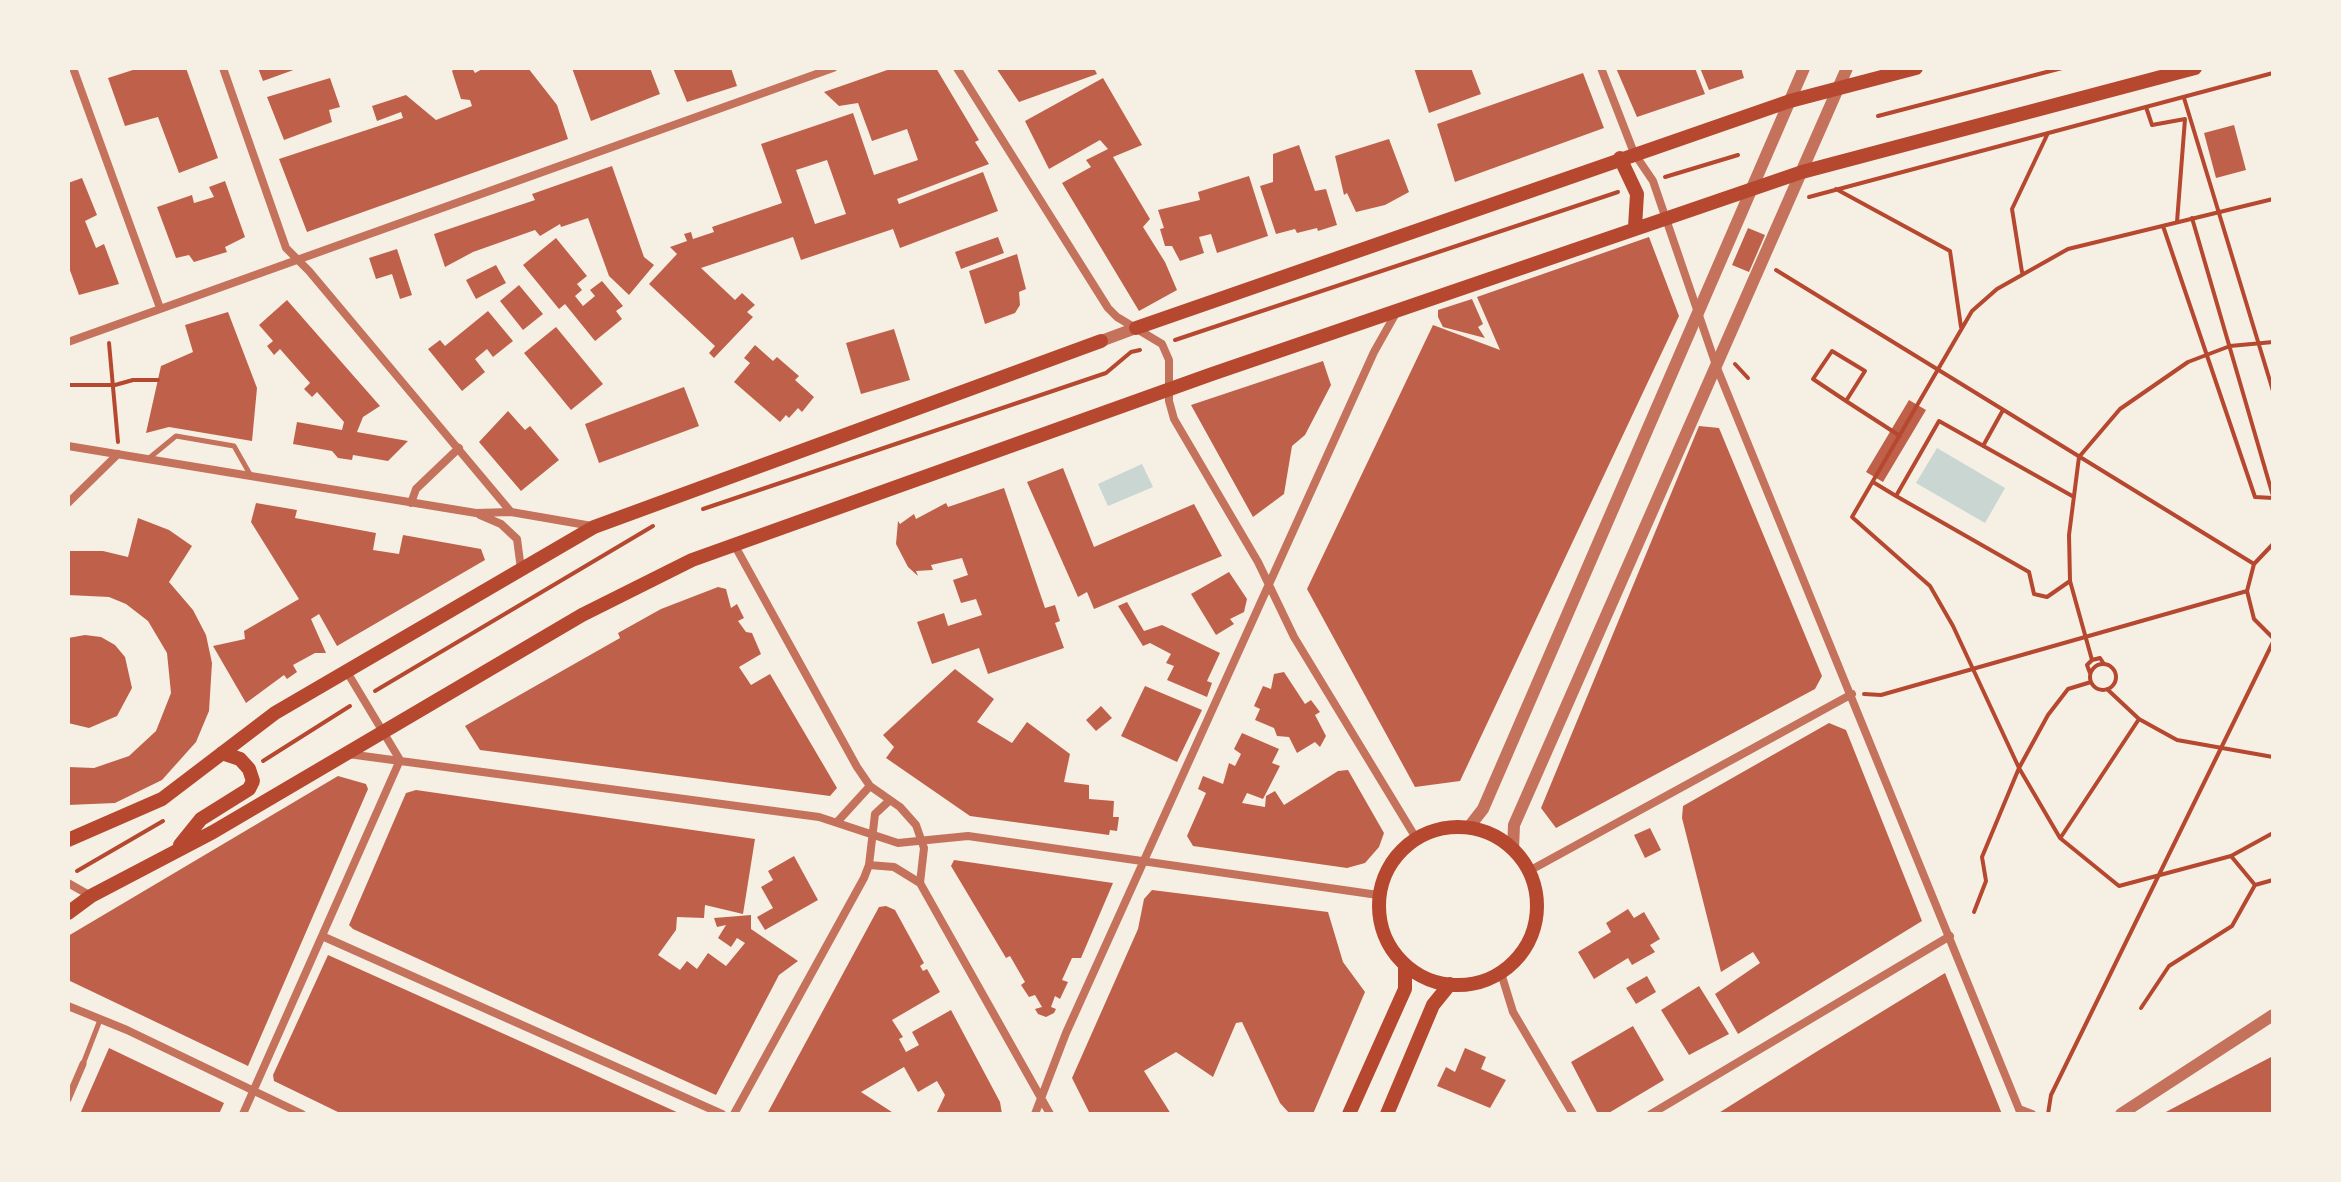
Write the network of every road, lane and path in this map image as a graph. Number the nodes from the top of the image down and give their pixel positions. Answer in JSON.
{"nodes":[{"id":1,"x":73,"y":68,"type":"edge"},
{"id":2,"x":223,"y":68,"type":"edge"},
{"id":3,"x":833,"y":68,"type":"edge"},
{"id":4,"x":957,"y":68,"type":"edge"},
{"id":5,"x":1601,"y":68,"type":"edge"},
{"id":6,"x":1804,"y":68,"type":"edge"},
{"id":7,"x":1847,"y":68,"type":"edge"},
{"id":8,"x":1916,"y":68,"type":"edge"},
{"id":9,"x":2062,"y":68,"type":"edge"},
{"id":10,"x":2195,"y":68,"type":"edge"},
{"id":11,"x":2273,"y":73,"type":"edge"},
{"id":12,"x":1838,"y":88,"type":"junction"},
{"id":13,"x":2184,"y":98,"type":"junction"},
{"id":14,"x":1790,"y":101,"type":"junction"},
{"id":15,"x":2146,"y":107,"type":"junction"},
{"id":16,"x":1878,"y":116,"type":"dead end"},
{"id":17,"x":2048,"y":133,"type":"junction"},
{"id":18,"x":1627,"y":155,"type":"junction"},
{"id":19,"x":1738,"y":155,"type":"dead end"},
{"id":20,"x":1802,"y":172,"type":"junction"},
{"id":21,"x":1653,"y":181,"type":"junction"},
{"id":22,"x":1635,"y":187,"type":"junction"},
{"id":23,"x":1752,"y":189,"type":"junction"},
{"id":24,"x":1836,"y":189,"type":"junction"},
{"id":25,"x":1810,"y":195,"type":"dead end"},
{"id":26,"x":2273,"y":199,"type":"edge"},
{"id":27,"x":2221,"y":211,"type":"junction"},
{"id":28,"x":1663,"y":218,"type":"junction"},
{"id":29,"x":2192,"y":218,"type":"junction"},
{"id":30,"x":2177,"y":222,"type":"junction"},
{"id":31,"x":2163,"y":226,"type":"junction"},
{"id":32,"x":1635,"y":227,"type":"junction"},
{"id":33,"x":296,"y":261,"type":"junction"},
{"id":34,"x":1776,"y":270,"type":"dead end"},
{"id":35,"x":2022,"y":272,"type":"junction"},
{"id":36,"x":160,"y":308,"type":"junction"},
{"id":37,"x":1398,"y":309,"type":"junction"},
{"id":38,"x":1698,"y":311,"type":"junction"},
{"id":39,"x":1136,"y":328,"type":"junction"},
{"id":40,"x":107,"y":329,"type":"junction"},
{"id":41,"x":1961,"y":330,"type":"junction"},
{"id":42,"x":1101,"y":341,"type":"joint"},
{"id":43,"x":68,"y":342,"type":"edge"},
{"id":44,"x":2273,"y":342,"type":"edge"},
{"id":45,"x":2261,"y":343,"type":"junction"},
{"id":46,"x":1162,"y":344,"type":"junction"},
{"id":47,"x":2230,"y":346,"type":"junction"},
{"id":48,"x":2208,"y":355,"type":"junction"},
{"id":49,"x":1717,"y":368,"type":"junction"},
{"id":50,"x":1939,"y":370,"type":"junction"},
{"id":51,"x":1106,"y":373,"type":"dead end"},
{"id":52,"x":158,"y":380,"type":"dead end"},
{"id":53,"x":68,"y":385,"type":"edge"},
{"id":54,"x":115,"y":385,"type":"junction"},
{"id":55,"x":1168,"y":390,"type":"junction"},
{"id":56,"x":2273,"y":391,"type":"edge"},
{"id":57,"x":1846,"y":401,"type":"junction"},
{"id":58,"x":2003,"y":410,"type":"junction"},
{"id":59,"x":1900,"y":436,"type":"junction"},
{"id":60,"x":68,"y":446,"type":"edge"},
{"id":61,"x":1983,"y":446,"type":"junction"},
{"id":62,"x":459,"y":448,"type":"junction"},
{"id":63,"x":118,"y":454,"type":"junction"},
{"id":64,"x":2079,"y":457,"type":"junction"},
{"id":65,"x":148,"y":459,"type":"junction"},
{"id":66,"x":252,"y":476,"type":"junction"},
{"id":67,"x":1873,"y":482,"type":"junction"},
{"id":68,"x":73,"y":495,"type":"edge"},
{"id":69,"x":1896,"y":496,"type":"junction"},
{"id":70,"x":2074,"y":497,"type":"junction"},
{"id":71,"x":2273,"y":497,"type":"edge"},
{"id":72,"x":68,"y":503,"type":"edge"},
{"id":73,"x":411,"y":503,"type":"junction"},
{"id":74,"x":511,"y":512,"type":"junction"},
{"id":75,"x":476,"y":513,"type":"junction"},
{"id":76,"x":594,"y":527,"type":"junction"},
{"id":77,"x":2273,"y":544,"type":"edge"},
{"id":78,"x":735,"y":546,"type":"junction"},
{"id":79,"x":2254,"y":564,"type":"junction"},
{"id":80,"x":521,"y":569,"type":"junction"},
{"id":81,"x":2070,"y":581,"type":"junction"},
{"id":82,"x":1271,"y":587,"type":"junction"},
{"id":83,"x":2247,"y":591,"type":"junction"},
{"id":84,"x":2085,"y":637,"type":"junction"},
{"id":85,"x":2273,"y":640,"type":"edge"},
{"id":86,"x":2092,"y":660,"type":"junction"},
{"id":87,"x":2104,"y":664,"type":"junction"},
{"id":88,"x":1971,"y":669,"type":"junction"},
{"id":89,"x":347,"y":672,"type":"junction"},
{"id":90,"x":2090,"y":673,"type":"junction"},
{"id":91,"x":2091,"y":682,"type":"junction"},
{"id":92,"x":2107,"y":689,"type":"junction"},
{"id":93,"x":1852,"y":694,"type":"junction"},
{"id":94,"x":2139,"y":719,"type":"junction"},
{"id":95,"x":383,"y":732,"type":"junction"},
{"id":96,"x":2222,"y":748,"type":"junction"},
{"id":97,"x":222,"y":753,"type":"junction"},
{"id":98,"x":342,"y":754,"type":"junction"},
{"id":99,"x":2273,"y":757,"type":"edge"},
{"id":100,"x":400,"y":760,"type":"junction"},
{"id":101,"x":2019,"y":768,"type":"junction"},
{"id":102,"x":870,"y":786,"type":"junction"},
{"id":103,"x":890,"y":800,"type":"junction"},
{"id":104,"x":838,"y":821,"type":"junction"},
{"id":105,"x":1469,"y":827,"type":"junction"},
{"id":106,"x":2273,"y":833,"type":"edge"},
{"id":107,"x":870,"y":836,"type":"junction"},
{"id":108,"x":1416,"y":838,"type":"junction"},
{"id":109,"x":2060,"y":838,"type":"junction"},
{"id":110,"x":921,"y":839,"type":"junction"},
{"id":111,"x":68,"y":840,"type":"edge"},
{"id":112,"x":177,"y":848,"type":"junction"},
{"id":113,"x":1513,"y":849,"type":"junction"},
{"id":114,"x":2231,"y":856,"type":"junction"},
{"id":115,"x":1145,"y":861,"type":"junction"},
{"id":116,"x":869,"y":865,"type":"junction"},
{"id":117,"x":1529,"y":871,"type":"junction"},
{"id":118,"x":2158,"y":876,"type":"junction"},
{"id":119,"x":2273,"y":880,"type":"edge"},
{"id":120,"x":68,"y":883,"type":"edge"},
{"id":121,"x":920,"y":883,"type":"junction"},
{"id":122,"x":2255,"y":885,"type":"junction"},
{"id":123,"x":1378,"y":895,"type":"junction"},
{"id":124,"x":91,"y":896,"type":"junction"},
{"id":125,"x":1974,"y":912,"type":"dead end"},
{"id":126,"x":68,"y":913,"type":"edge"},
{"id":127,"x":2273,"y":932,"type":"edge"},
{"id":128,"x":322,"y":936,"type":"junction"},
{"id":129,"x":1950,"y":936,"type":"junction"},
{"id":130,"x":2273,"y":948,"type":"edge"},
{"id":131,"x":1405,"y":967,"type":"junction"},
{"id":132,"x":1501,"y":973,"type":"junction"},
{"id":133,"x":1450,"y":984,"type":"junction"},
{"id":134,"x":68,"y":1006,"type":"edge"},
{"id":135,"x":2141,"y":1008,"type":"dead end"},
{"id":136,"x":2273,"y":1015,"type":"edge"},
{"id":137,"x":100,"y":1020,"type":"junction"},
{"id":138,"x":83,"y":1064,"type":"joint"},
{"id":139,"x":254,"y":1089,"type":"junction"},
{"id":140,"x":1041,"y":1097,"type":"junction"},
{"id":141,"x":68,"y":1099,"type":"edge"},
{"id":142,"x":2020,"y":1111,"type":"edge"},
{"id":143,"x":243,"y":1114,"type":"edge"},
{"id":144,"x":302,"y":1114,"type":"edge"},
{"id":145,"x":722,"y":1114,"type":"edge"},
{"id":146,"x":734,"y":1114,"type":"edge"},
{"id":147,"x":1035,"y":1114,"type":"edge"},
{"id":148,"x":1050,"y":1114,"type":"edge"},
{"id":149,"x":1349,"y":1114,"type":"edge"},
{"id":150,"x":1387,"y":1114,"type":"edge"},
{"id":151,"x":1573,"y":1114,"type":"edge"},
{"id":152,"x":1651,"y":1114,"type":"edge"},
{"id":153,"x":2032,"y":1114,"type":"edge"},
{"id":154,"x":2048,"y":1114,"type":"edge"},
{"id":155,"x":2121,"y":1114,"type":"edge"}],
"edges":[{"from":1,"to":36,"type":"street"},
{"from":2,"to":33,"type":"street"},
{"from":3,"to":33,"type":"street"},
{"from":4,"to":39,"type":"street"},
{"from":5,"to":18,"type":"street"},
{"from":6,"to":14,"type":"street"},
{"from":7,"to":12,"type":"street"},
{"from":8,"to":12,"type":"main road"},
{"from":9,"to":16,"type":"path"},
{"from":10,"to":20,"type":"main road"},
{"from":11,"to":13,"type":"path"},
{"from":12,"to":14,"type":"main road"},
{"from":12,"to":20,"type":"street"},
{"from":13,"to":15,"type":"path"},
{"from":13,"to":27,"type":"path"},
{"from":14,"to":18,"type":"main road"},
{"from":14,"to":23,"type":"street"},
{"from":15,"to":17,"type":"path"},
{"from":15,"to":30,"type":"path"},
{"from":17,"to":24,"type":"path"},
{"from":17,"to":35,"type":"path"},
{"from":18,"to":21,"type":"street"},
{"from":18,"to":22,"type":"main road"},
{"from":18,"to":39,"type":"main road"},
{"from":19,"to":21,"type":"path"},
{"from":20,"to":23,"type":"main road"},
{"from":20,"to":49,"type":"street"},
{"from":21,"to":28,"type":"street"},
{"from":22,"to":32,"type":"main road"},
{"from":22,"to":46,"type":"path"},
{"from":23,"to":28,"type":"main road"},
{"from":23,"to":38,"type":"street"},
{"from":24,"to":25,"type":"path"},
{"from":24,"to":41,"type":"path"},
{"from":26,"to":27,"type":"path"},
{"from":27,"to":29,"type":"path"},
{"from":27,"to":45,"type":"path"},
{"from":28,"to":32,"type":"main road"},
{"from":28,"to":38,"type":"street"},
{"from":29,"to":30,"type":"path"},
{"from":29,"to":47,"type":"path"},
{"from":30,"to":31,"type":"path"},
{"from":31,"to":35,"type":"path"},
{"from":31,"to":48,"type":"path"},
{"from":32,"to":37,"type":"main road"},
{"from":33,"to":36,"type":"street"},
{"from":33,"to":62,"type":"street"},
{"from":34,"to":50,"type":"path"},
{"from":35,"to":41,"type":"path"},
{"from":36,"to":40,"type":"street"},
{"from":37,"to":55,"type":"main road"},
{"from":37,"to":82,"type":"street"},
{"from":38,"to":49,"type":"street"},
{"from":38,"to":105,"type":"street"},
{"from":39,"to":42,"type":"street"},
{"from":39,"to":46,"type":"street"},
{"from":40,"to":43,"type":"street"},
{"from":40,"to":54,"type":"path"},
{"from":41,"to":50,"type":"path"},
{"from":42,"to":76,"type":"main road"},
{"from":44,"to":45,"type":"path"},
{"from":45,"to":47,"type":"path"},
{"from":45,"to":56,"type":"path"},
{"from":46,"to":51,"type":"path"},
{"from":46,"to":55,"type":"street"},
{"from":47,"to":48,"type":"path"},
{"from":47,"to":71,"type":"path"},
{"from":48,"to":64,"type":"path"},
{"from":48,"to":71,"type":"path"},
{"from":49,"to":93,"type":"street"},
{"from":49,"to":113,"type":"street"},
{"from":50,"to":58,"type":"path"},
{"from":50,"to":59,"type":"path"},
{"from":52,"to":54,"type":"path"},
{"from":53,"to":54,"type":"path"},
{"from":54,"to":63,"type":"path"},
{"from":55,"to":78,"type":"main road"},
{"from":55,"to":82,"type":"street"},
{"from":57,"to":57,"type":"path"},
{"from":57,"to":59,"type":"path"},
{"from":58,"to":61,"type":"path"},
{"from":58,"to":64,"type":"path"},
{"from":59,"to":67,"type":"path"},
{"from":60,"to":63,"type":"street"},
{"from":61,"to":69,"type":"path"},
{"from":61,"to":70,"type":"path"},
{"from":62,"to":73,"type":"street"},
{"from":62,"to":74,"type":"street"},
{"from":63,"to":65,"type":"street"},
{"from":63,"to":68,"type":"street"},
{"from":64,"to":70,"type":"path"},
{"from":64,"to":79,"type":"path"},
{"from":65,"to":66,"type":"street"},
{"from":65,"to":66,"type":"lane"},
{"from":66,"to":73,"type":"street"},
{"from":67,"to":69,"type":"path"},
{"from":67,"to":88,"type":"path"},
{"from":68,"to":72,"type":"street"},
{"from":69,"to":81,"type":"path"},
{"from":70,"to":81,"type":"path"},
{"from":73,"to":75,"type":"street"},
{"from":74,"to":75,"type":"street"},
{"from":74,"to":76,"type":"street"},
{"from":75,"to":80,"type":"street"},
{"from":76,"to":80,"type":"main road"},
{"from":77,"to":79,"type":"path"},
{"from":78,"to":95,"type":"main road"},
{"from":78,"to":102,"type":"street"},
{"from":79,"to":83,"type":"path"},
{"from":80,"to":89,"type":"main road"},
{"from":81,"to":84,"type":"path"},
{"from":82,"to":108,"type":"street"},
{"from":82,"to":115,"type":"street"},
{"from":83,"to":84,"type":"path"},
{"from":83,"to":85,"type":"path"},
{"from":84,"to":86,"type":"path"},
{"from":84,"to":88,"type":"path"},
{"from":85,"to":96,"type":"path"},
{"from":86,"to":87,"type":"path"},
{"from":86,"to":90,"type":"path"},
{"from":87,"to":90,"type":"path"},
{"from":87,"to":92,"type":"path"},
{"from":88,"to":93,"type":"path"},
{"from":88,"to":101,"type":"path"},
{"from":89,"to":95,"type":"street"},
{"from":89,"to":97,"type":"main road"},
{"from":90,"to":91,"type":"path"},
{"from":91,"to":92,"type":"path"},
{"from":91,"to":101,"type":"path"},
{"from":92,"to":94,"type":"path"},
{"from":93,"to":117,"type":"street"},
{"from":93,"to":129,"type":"street"},
{"from":94,"to":96,"type":"path"},
{"from":94,"to":109,"type":"path"},
{"from":95,"to":98,"type":"main road"},
{"from":95,"to":100,"type":"street"},
{"from":96,"to":99,"type":"path"},
{"from":96,"to":118,"type":"path"},
{"from":97,"to":111,"type":"main road"},
{"from":97,"to":112,"type":"main road"},
{"from":98,"to":100,"type":"street"},
{"from":98,"to":112,"type":"main road"},
{"from":100,"to":104,"type":"street"},
{"from":100,"to":128,"type":"street"},
{"from":101,"to":109,"type":"path"},
{"from":101,"to":125,"type":"path"},
{"from":102,"to":103,"type":"street"},
{"from":102,"to":104,"type":"street"},
{"from":103,"to":107,"type":"street"},
{"from":103,"to":110,"type":"street"},
{"from":104,"to":107,"type":"street"},
{"from":105,"to":108,"type":"main road"},
{"from":105,"to":113,"type":"main road"},
{"from":106,"to":114,"type":"path"},
{"from":107,"to":110,"type":"street"},
{"from":107,"to":116,"type":"street"},
{"from":108,"to":123,"type":"main road"},
{"from":109,"to":118,"type":"path"},
{"from":110,"to":115,"type":"street"},
{"from":110,"to":121,"type":"street"},
{"from":112,"to":124,"type":"main road"},
{"from":113,"to":117,"type":"main road"},
{"from":114,"to":118,"type":"path"},
{"from":114,"to":122,"type":"path"},
{"from":115,"to":123,"type":"street"},
{"from":115,"to":140,"type":"street"},
{"from":116,"to":121,"type":"street"},
{"from":116,"to":146,"type":"street"},
{"from":117,"to":132,"type":"main road"},
{"from":118,"to":154,"type":"path"},
{"from":119,"to":122,"type":"path"},
{"from":120,"to":124,"type":"street"},
{"from":121,"to":140,"type":"street"},
{"from":122,"to":135,"type":"path"},
{"from":123,"to":131,"type":"main road"},
{"from":124,"to":126,"type":"main road"},
{"from":127,"to":130,"type":"path"},
{"from":128,"to":139,"type":"street"},
{"from":128,"to":145,"type":"street"},
{"from":129,"to":142,"type":"street"},
{"from":129,"to":152,"type":"street"},
{"from":131,"to":133,"type":"main road"},
{"from":131,"to":149,"type":"main road"},
{"from":132,"to":133,"type":"main road"},
{"from":132,"to":151,"type":"street"},
{"from":133,"to":150,"type":"main road"},
{"from":134,"to":137,"type":"street"},
{"from":136,"to":155,"type":"street"},
{"from":137,"to":138,"type":"lane"},
{"from":137,"to":139,"type":"street"},
{"from":138,"to":141,"type":"street"},
{"from":139,"to":143,"type":"street"},
{"from":139,"to":144,"type":"street"},
{"from":140,"to":147,"type":"street"},
{"from":140,"to":148,"type":"street"},
{"from":142,"to":153,"type":"street"}]}
